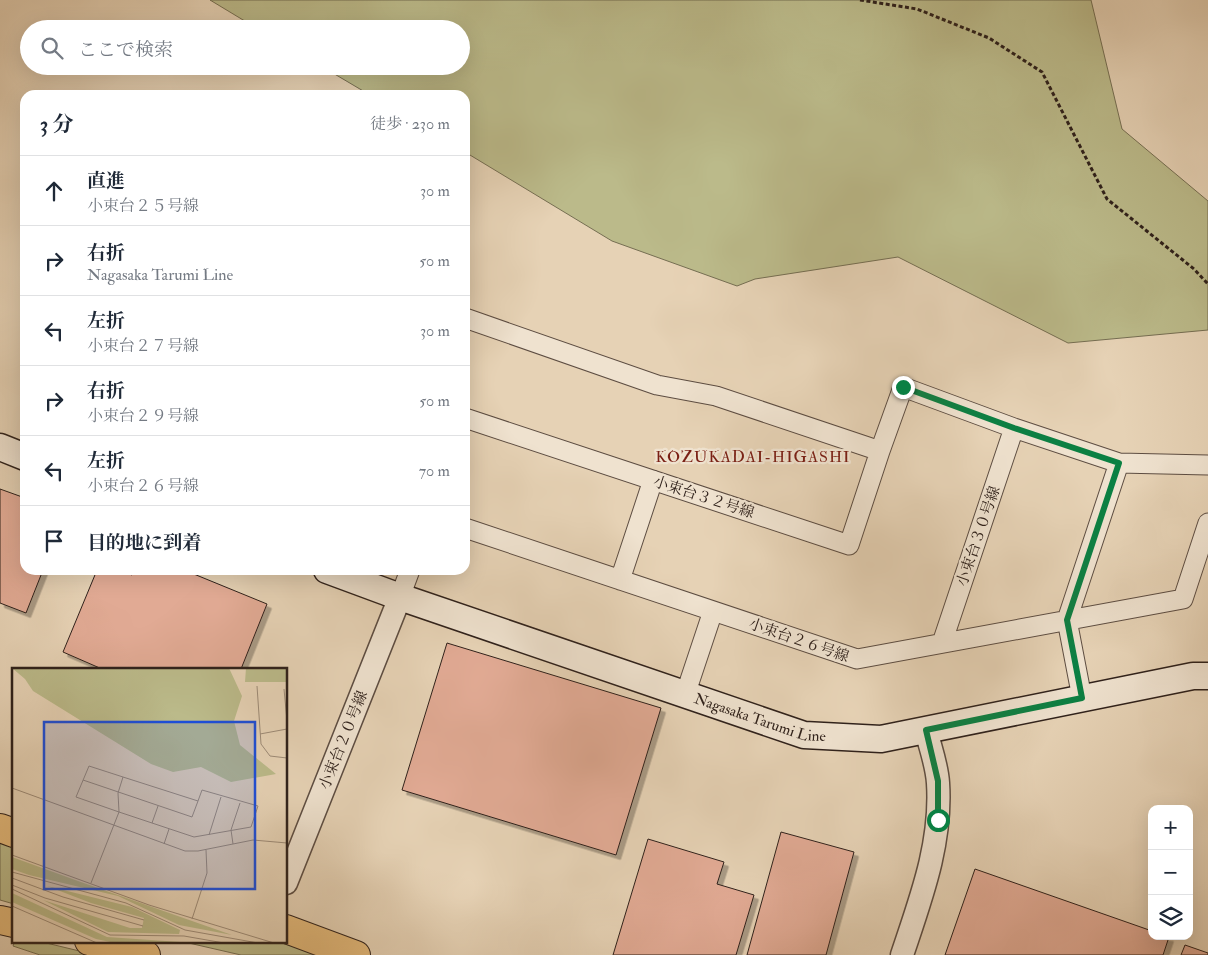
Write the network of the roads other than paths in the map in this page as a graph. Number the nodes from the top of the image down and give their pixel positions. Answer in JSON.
{"nodes":[{"id":1,"x":470,"y":320,"type":"edge"},
{"id":2,"x":470,"y":420,"type":"edge"},
{"id":3,"x":1014,"y":428,"type":"junction"},
{"id":4,"x":0,"y":447,"type":"edge"},
{"id":5,"x":880,"y":451,"type":"junction"},
{"id":6,"x":20,"y":455,"type":"edge"},
{"id":7,"x":1119,"y":463,"type":"junction"},
{"id":8,"x":1208,"y":465,"type":"edge"},
{"id":9,"x":653,"y":480,"type":"junction"},
{"id":10,"x":1208,"y":523,"type":"edge"},
{"id":11,"x":470,"y":530,"type":"edge"},
{"id":12,"x":341,"y":575,"type":"edge"},
{"id":13,"x":408,"y":575,"type":"edge"},
{"id":14,"x":620,"y":580,"type":"junction"},
{"id":15,"x":400,"y":597,"type":"junction"},
{"id":16,"x":713,"y":611,"type":"junction"},
{"id":17,"x":1067,"y":620,"type":"junction"},
{"id":18,"x":942,"y":643,"type":"junction"},
{"id":19,"x":1208,"y":676,"type":"edge"},
{"id":20,"x":685,"y":695,"type":"junction"},
{"id":21,"x":1082,"y":698,"type":"junction"},
{"id":22,"x":926,"y":730,"type":"junction"},
{"id":23,"x":0,"y":828,"type":"edge"},
{"id":24,"x":12,"y":832,"type":"edge"},
{"id":25,"x":288,"y":878,"type":"edge"},
{"id":26,"x":288,"y":930,"type":"edge"},
{"id":27,"x":94,"y":942,"type":"edge"},
{"id":28,"x":146,"y":955,"type":"edge"},
{"id":29,"x":356,"y":955,"type":"edge"},
{"id":30,"x":902,"y":955,"type":"edge"}],
"edges":[{"from":1,"to":5,"type":"street"},
{"from":2,"to":9,"type":"street","name":"小束台３２号線"},
{"from":3,"to":5,"type":"street"},
{"from":3,"to":7,"type":"street"},
{"from":3,"to":18,"type":"street","name":"小束台３０号線"},
{"from":4,"to":6,"type":"main road"},
{"from":5,"to":9,"type":"street","name":"小束台３２号線"},
{"from":7,"to":8,"type":"street"},
{"from":7,"to":17,"type":"street"},
{"from":9,"to":14,"type":"street"},
{"from":10,"to":17,"type":"street","name":"小束台２６号線"},
{"from":11,"to":14,"type":"street","name":"小束台２６号線"},
{"from":12,"to":15,"type":"main road","name":"Nagasaka Tarumi Line"},
{"from":13,"to":15,"type":"street"},
{"from":14,"to":16,"type":"street","name":"小束台２６号線"},
{"from":15,"to":20,"type":"main road","name":"Nagasaka Tarumi Line"},
{"from":15,"to":25,"type":"street","name":"小束台２０号線"},
{"from":16,"to":18,"type":"street","name":"小束台２６号線"},
{"from":16,"to":20,"type":"street"},
{"from":17,"to":18,"type":"street","name":"小束台２６号線"},
{"from":17,"to":21,"type":"street"},
{"from":19,"to":21,"type":"main road","name":"Nagasaka Tarumi Line"},
{"from":20,"to":22,"type":"main road","name":"Nagasaka Tarumi Line"},
{"from":21,"to":22,"type":"main road","name":"Nagasaka Tarumi Line"},
{"from":22,"to":30,"type":"street"},
{"from":23,"to":24,"type":"highway"},
{"from":26,"to":29,"type":"highway"},
{"from":27,"to":28,"type":"highway"}]}
